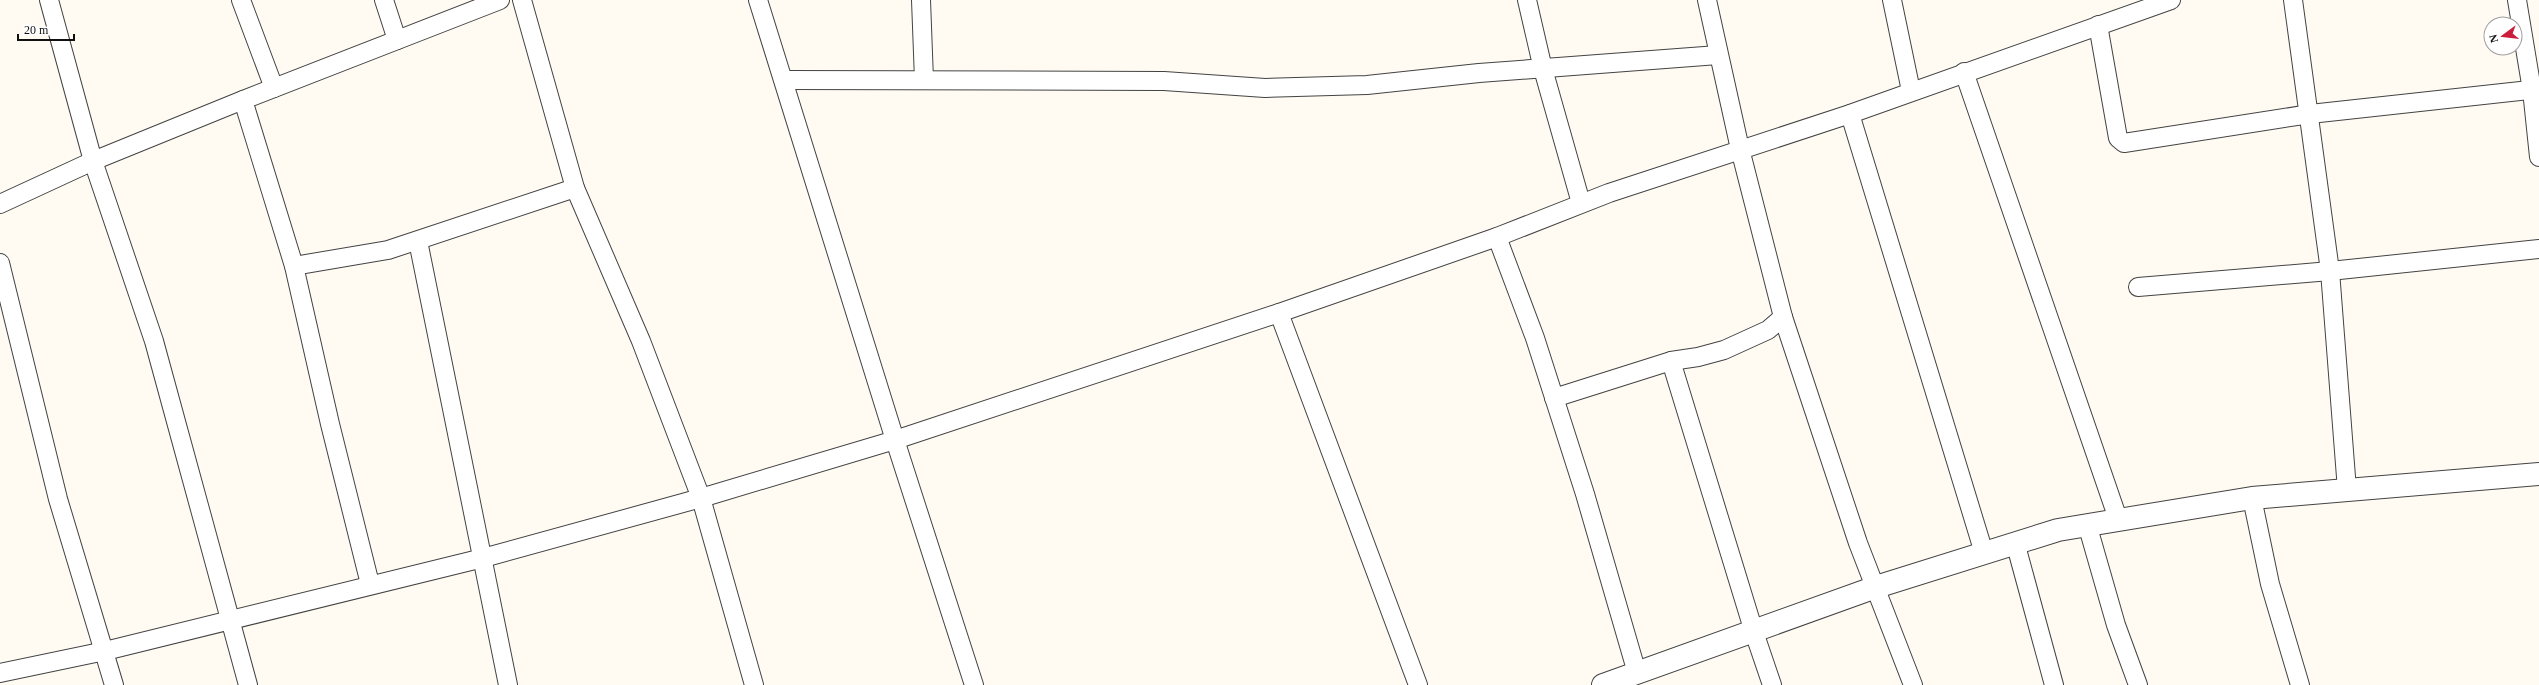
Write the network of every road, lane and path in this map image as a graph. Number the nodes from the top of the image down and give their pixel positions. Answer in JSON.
{"nodes":[{"id":1,"x":49,"y":0,"type":"edge"},
{"id":2,"x":241,"y":0,"type":"edge"},
{"id":3,"x":384,"y":0,"type":"edge"},
{"id":4,"x":500,"y":0,"type":"edge"},
{"id":5,"x":522,"y":0,"type":"edge"},
{"id":6,"x":758,"y":0,"type":"edge"},
{"id":7,"x":921,"y":0,"type":"edge"},
{"id":8,"x":1528,"y":0,"type":"edge"},
{"id":9,"x":1707,"y":0,"type":"edge"},
{"id":10,"x":1892,"y":0,"type":"edge"},
{"id":11,"x":2171,"y":0,"type":"edge"},
{"id":12,"x":2293,"y":0,"type":"edge"},
{"id":13,"x":2517,"y":0,"type":"edge"},
{"id":14,"x":2098,"y":25,"type":"junction"},
{"id":15,"x":397,"y":40,"type":"junction"},
{"id":16,"x":1718,"y":55,"type":"junction"},
{"id":17,"x":1543,"y":69,"type":"junction"},
{"id":18,"x":1964,"y":72,"type":"junction"},
{"id":19,"x":785,"y":80,"type":"junction"},
{"id":20,"x":924,"y":80,"type":"junction"},
{"id":21,"x":274,"y":88,"type":"junction"},
{"id":22,"x":2536,"y":89,"type":"edge"},
{"id":23,"x":1910,"y":91,"type":"junction"},
{"id":24,"x":244,"y":100,"type":"junction"},
{"id":25,"x":1850,"y":114,"type":"junction"},
{"id":26,"x":2310,"y":114,"type":"junction"},
{"id":27,"x":1740,"y":150,"type":"junction"},
{"id":28,"x":2539,"y":156,"type":"edge"},
{"id":29,"x":93,"y":161,"type":"junction"},
{"id":30,"x":575,"y":188,"type":"junction"},
{"id":31,"x":1581,"y":203,"type":"junction"},
{"id":32,"x":0,"y":204,"type":"edge"},
{"id":33,"x":1496,"y":237,"type":"junction"},
{"id":34,"x":418,"y":241,"type":"junction"},
{"id":35,"x":2539,"y":249,"type":"edge"},
{"id":36,"x":0,"y":263,"type":"edge"},
{"id":37,"x":294,"y":266,"type":"junction"},
{"id":38,"x":2330,"y":271,"type":"junction"},
{"id":39,"x":2138,"y":287,"type":"dead end"},
{"id":40,"x":1279,"y":313,"type":"junction"},
{"id":41,"x":1783,"y":317,"type":"junction"},
{"id":42,"x":1671,"y":361,"type":"junction"},
{"id":43,"x":1554,"y":398,"type":"junction"},
{"id":44,"x":895,"y":440,"type":"junction"},
{"id":45,"x":2539,"y":474,"type":"edge"},
{"id":46,"x":2347,"y":490,"type":"junction"},
{"id":47,"x":700,"y":498,"type":"junction"},
{"id":48,"x":2252,"y":498,"type":"junction"},
{"id":49,"x":2118,"y":519,"type":"junction"},
{"id":50,"x":2087,"y":524,"type":"junction"},
{"id":51,"x":2015,"y":542,"type":"junction"},
{"id":52,"x":1984,"y":552,"type":"junction"},
{"id":53,"x":483,"y":558,"type":"junction"},
{"id":54,"x":370,"y":584,"type":"junction"},
{"id":55,"x":1876,"y":587,"type":"junction"},
{"id":56,"x":229,"y":619,"type":"junction"},
{"id":57,"x":1754,"y":632,"type":"junction"},
{"id":58,"x":105,"y":651,"type":"junction"},
{"id":59,"x":0,"y":673,"type":"edge"},
{"id":60,"x":1637,"y":673,"type":"junction"},
{"id":61,"x":114,"y":685,"type":"edge"},
{"id":62,"x":248,"y":685,"type":"edge"},
{"id":63,"x":508,"y":685,"type":"edge"},
{"id":64,"x":754,"y":685,"type":"edge"},
{"id":65,"x":974,"y":685,"type":"edge"},
{"id":66,"x":1418,"y":685,"type":"edge"},
{"id":67,"x":1603,"y":685,"type":"edge"},
{"id":68,"x":1772,"y":685,"type":"edge"},
{"id":69,"x":1913,"y":685,"type":"edge"},
{"id":70,"x":2054,"y":685,"type":"edge"},
{"id":71,"x":2138,"y":685,"type":"edge"},
{"id":72,"x":2300,"y":685,"type":"edge"}],
"edges":[{"from":1,"to":29,"type":"street"},
{"from":2,"to":21,"type":"street"},
{"from":3,"to":15,"type":"street"},
{"from":4,"to":15,"type":"street"},
{"from":5,"to":30,"type":"street"},
{"from":6,"to":19,"type":"street"},
{"from":7,"to":20,"type":"street"},
{"from":8,"to":17,"type":"street"},
{"from":9,"to":16,"type":"street"},
{"from":10,"to":23,"type":"street"},
{"from":11,"to":14,"type":"street"},
{"from":12,"to":26,"type":"street"},
{"from":13,"to":22,"type":"street"},
{"from":14,"to":18,"type":"street"},
{"from":14,"to":26,"type":"street"},
{"from":15,"to":21,"type":"street"},
{"from":16,"to":17,"type":"street"},
{"from":16,"to":27,"type":"street"},
{"from":17,"to":20,"type":"street"},
{"from":17,"to":31,"type":"street"},
{"from":18,"to":23,"type":"street"},
{"from":18,"to":49,"type":"street"},
{"from":19,"to":20,"type":"street"},
{"from":19,"to":44,"type":"street"},
{"from":21,"to":24,"type":"street"},
{"from":22,"to":26,"type":"street"},
{"from":22,"to":28,"type":"street"},
{"from":23,"to":25,"type":"street"},
{"from":24,"to":29,"type":"street"},
{"from":24,"to":37,"type":"street"},
{"from":25,"to":27,"type":"street"},
{"from":25,"to":52,"type":"street"},
{"from":26,"to":38,"type":"street"},
{"from":27,"to":31,"type":"street"},
{"from":27,"to":41,"type":"street"},
{"from":29,"to":32,"type":"street"},
{"from":29,"to":56,"type":"street"},
{"from":30,"to":34,"type":"street"},
{"from":30,"to":47,"type":"street"},
{"from":31,"to":33,"type":"street"},
{"from":33,"to":40,"type":"street"},
{"from":33,"to":43,"type":"street"},
{"from":34,"to":37,"type":"street"},
{"from":34,"to":53,"type":"street"},
{"from":35,"to":38,"type":"street"},
{"from":36,"to":58,"type":"street"},
{"from":37,"to":54,"type":"street"},
{"from":38,"to":39,"type":"street"},
{"from":38,"to":46,"type":"street"},
{"from":40,"to":44,"type":"street"},
{"from":40,"to":66,"type":"street"},
{"from":41,"to":42,"type":"street"},
{"from":41,"to":55,"type":"street"},
{"from":42,"to":43,"type":"street"},
{"from":42,"to":57,"type":"street"},
{"from":43,"to":60,"type":"street"},
{"from":44,"to":47,"type":"street"},
{"from":44,"to":65,"type":"street"},
{"from":45,"to":46,"type":"street"},
{"from":46,"to":48,"type":"street"},
{"from":47,"to":53,"type":"street"},
{"from":47,"to":64,"type":"street"},
{"from":48,"to":49,"type":"street"},
{"from":48,"to":72,"type":"street"},
{"from":49,"to":50,"type":"street"},
{"from":50,"to":51,"type":"street"},
{"from":50,"to":71,"type":"street"},
{"from":51,"to":52,"type":"street"},
{"from":51,"to":70,"type":"street"},
{"from":52,"to":55,"type":"street"},
{"from":53,"to":54,"type":"street"},
{"from":53,"to":63,"type":"street"},
{"from":54,"to":56,"type":"street"},
{"from":55,"to":57,"type":"street"},
{"from":55,"to":69,"type":"street"},
{"from":56,"to":58,"type":"street"},
{"from":56,"to":62,"type":"street"},
{"from":57,"to":60,"type":"street"},
{"from":57,"to":68,"type":"street"},
{"from":58,"to":59,"type":"street"},
{"from":58,"to":61,"type":"street"},
{"from":60,"to":67,"type":"street"}]}
